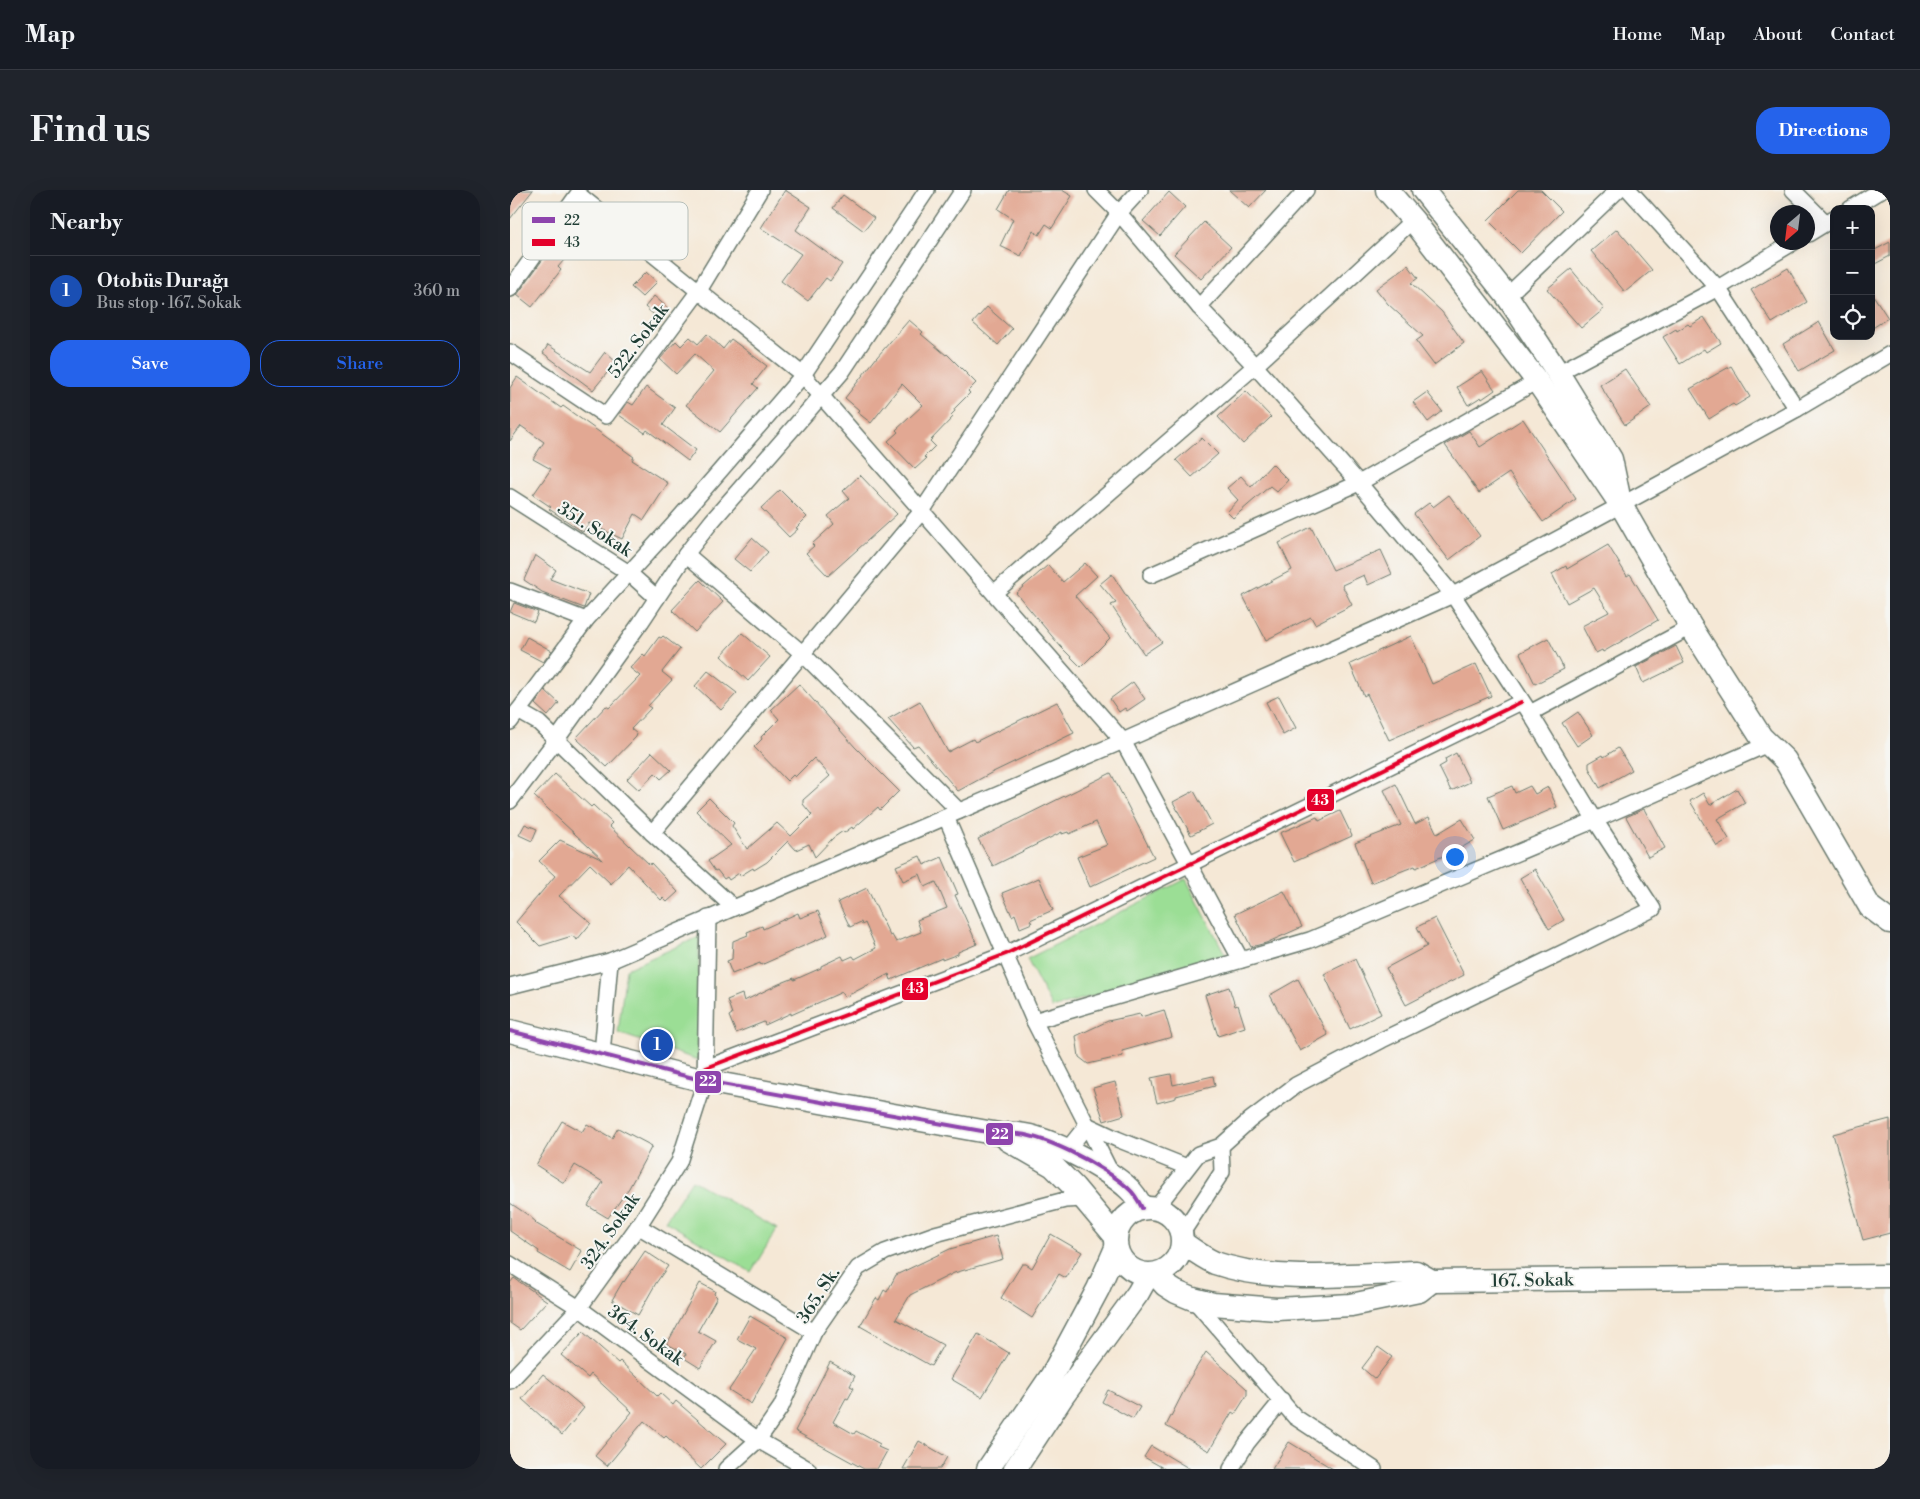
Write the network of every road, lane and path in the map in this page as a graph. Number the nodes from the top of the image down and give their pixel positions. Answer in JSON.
{"nodes":[{"id":1,"x":760,"y":190,"type":"edge"},
{"id":2,"x":927,"y":190,"type":"edge"},
{"id":3,"x":963,"y":190,"type":"edge"},
{"id":4,"x":1096,"y":190,"type":"edge"},
{"id":5,"x":1140,"y":190,"type":"edge"},
{"id":6,"x":1306,"y":190,"type":"edge"},
{"id":7,"x":1387,"y":190,"type":"edge"},
{"id":8,"x":1423,"y":190,"type":"edge"},
{"id":9,"x":1618,"y":190,"type":"edge"},
{"id":10,"x":1629,"y":190,"type":"edge"},
{"id":11,"x":1793,"y":190,"type":"edge"},
{"id":12,"x":1881,"y":190,"type":"edge"},
{"id":13,"x":572,"y":202,"type":"edge"},
{"id":14,"x":588,"y":202,"type":"edge"},
{"id":15,"x":1857,"y":205,"type":"edge"},
{"id":16,"x":1119,"y":213,"type":"junction"},
{"id":17,"x":1413,"y":220,"type":"junction"},
{"id":18,"x":1830,"y":221,"type":"edge"},
{"id":19,"x":1815,"y":230,"type":"edge"},
{"id":20,"x":1781,"y":250,"type":"edge"},
{"id":21,"x":529,"y":260,"type":"edge"},
{"id":22,"x":659,"y":260,"type":"edge"},
{"id":23,"x":512,"y":283,"type":"edge"},
{"id":24,"x":1718,"y":288,"type":"junction"},
{"id":25,"x":698,"y":292,"type":"junction"},
{"id":26,"x":1507,"y":296,"type":"junction"},
{"id":27,"x":1199,"y":307,"type":"junction"},
{"id":28,"x":510,"y":352,"type":"edge"},
{"id":29,"x":1890,"y":354,"type":"edge"},
{"id":30,"x":1255,"y":366,"type":"junction"},
{"id":31,"x":1558,"y":374,"type":"junction"},
{"id":32,"x":803,"y":376,"type":"junction"},
{"id":33,"x":1536,"y":381,"type":"junction"},
{"id":34,"x":821,"y":396,"type":"junction"},
{"id":35,"x":1797,"y":409,"type":"junction"},
{"id":36,"x":1359,"y":483,"type":"junction"},
{"id":37,"x":510,"y":497,"type":"edge"},
{"id":38,"x":1621,"y":506,"type":"junction"},
{"id":39,"x":922,"y":511,"type":"junction"},
{"id":40,"x":686,"y":554,"type":"junction"},
{"id":41,"x":629,"y":573,"type":"junction"},
{"id":42,"x":1151,"y":575,"type":"dead end"},
{"id":43,"x":510,"y":591,"type":"edge"},
{"id":44,"x":994,"y":593,"type":"junction"},
{"id":45,"x":1453,"y":595,"type":"junction"},
{"id":46,"x":657,"y":598,"type":"junction"},
{"id":47,"x":586,"y":620,"type":"junction"},
{"id":48,"x":1691,"y":627,"type":"junction"},
{"id":49,"x":802,"y":654,"type":"junction"},
{"id":50,"x":1525,"y":707,"type":"junction"},
{"id":51,"x":514,"y":716,"type":"edge"},
{"id":52,"x":557,"y":740,"type":"junction"},
{"id":53,"x":1123,"y":741,"type":"junction"},
{"id":54,"x":1768,"y":744,"type":"junction"},
{"id":55,"x":510,"y":800,"type":"edge"},
{"id":56,"x":953,"y":814,"type":"junction"},
{"id":57,"x":1595,"y":820,"type":"junction"},
{"id":58,"x":652,"y":833,"type":"junction"},
{"id":59,"x":1190,"y":864,"type":"junction"},
{"id":60,"x":733,"y":908,"type":"junction"},
{"id":61,"x":708,"y":918,"type":"junction"},
{"id":62,"x":1890,"y":922,"type":"edge"},
{"id":63,"x":1006,"y":954,"type":"junction"},
{"id":64,"x":1241,"y":960,"type":"junction"},
{"id":65,"x":610,"y":961,"type":"junction"},
{"id":66,"x":510,"y":986,"type":"edge"},
{"id":67,"x":1034,"y":1021,"type":"junction"},
{"id":68,"x":510,"y":1031,"type":"edge"},
{"id":69,"x":602,"y":1054,"type":"junction"},
{"id":70,"x":705,"y":1075,"type":"junction"},
{"id":71,"x":1087,"y":1125,"type":"junction"},
{"id":72,"x":1004,"y":1135,"type":"junction"},
{"id":73,"x":1221,"y":1146,"type":"junction"},
{"id":74,"x":1067,"y":1150,"type":"junction"},
{"id":75,"x":1187,"y":1167,"type":"junction"},
{"id":76,"x":1112,"y":1176,"type":"junction"},
{"id":77,"x":1083,"y":1198,"type":"junction"},
{"id":78,"x":1149,"y":1208,"type":"junction"},
{"id":79,"x":638,"y":1226,"type":"junction"},
{"id":80,"x":1182,"y":1238,"type":"junction"},
{"id":81,"x":1116,"y":1242,"type":"junction"},
{"id":82,"x":510,"y":1264,"type":"edge"},
{"id":83,"x":1152,"y":1275,"type":"junction"},
{"id":84,"x":1890,"y":1276,"type":"edge"},
{"id":85,"x":1432,"y":1281,"type":"junction"},
{"id":86,"x":1193,"y":1299,"type":"junction"},
{"id":87,"x":579,"y":1308,"type":"junction"},
{"id":88,"x":814,"y":1332,"type":"junction"},
{"id":89,"x":510,"y":1381,"type":"edge"},
{"id":90,"x":1282,"y":1400,"type":"junction"},
{"id":91,"x":758,"y":1440,"type":"junction"},
{"id":92,"x":726,"y":1469,"type":"edge"},
{"id":93,"x":808,"y":1469,"type":"edge"},
{"id":94,"x":988,"y":1469,"type":"edge"},
{"id":95,"x":1014,"y":1469,"type":"edge"},
{"id":96,"x":1231,"y":1469,"type":"edge"},
{"id":97,"x":1374,"y":1469,"type":"edge"}],
"edges":[{"from":1,"to":25,"type":"street","name":"522. Sokak"},
{"from":2,"to":32,"type":"street"},
{"from":3,"to":34,"type":"street"},
{"from":4,"to":16,"type":"street"},
{"from":5,"to":16,"type":"street"},
{"from":6,"to":27,"type":"street"},
{"from":7,"to":17,"type":"street"},
{"from":8,"to":26,"type":"street"},
{"from":9,"to":26,"type":"street"},
{"from":10,"to":24,"type":"street"},
{"from":11,"to":18,"type":"street"},
{"from":12,"to":15,"type":"street"},
{"from":13,"to":14,"type":"street"},
{"from":16,"to":27,"type":"street"},
{"from":16,"to":39,"type":"street"},
{"from":17,"to":30,"type":"street"},
{"from":17,"to":33,"type":"street"},
{"from":18,"to":19,"type":"street"},
{"from":20,"to":24,"type":"street"},
{"from":21,"to":23,"type":"street"},
{"from":22,"to":25,"type":"street"},
{"from":24,"to":31,"type":"street"},
{"from":24,"to":35,"type":"street"},
{"from":25,"to":28,"type":"street","name":"522. Sokak"},
{"from":25,"to":32,"type":"street"},
{"from":26,"to":31,"type":"street"},
{"from":27,"to":30,"type":"street"},
{"from":29,"to":35,"type":"street"},
{"from":30,"to":36,"type":"street"},
{"from":30,"to":44,"type":"street"},
{"from":31,"to":38,"type":"street"},
{"from":32,"to":34,"type":"street"},
{"from":32,"to":41,"type":"street"},
{"from":33,"to":36,"type":"street"},
{"from":33,"to":38,"type":"street"},
{"from":34,"to":39,"type":"street"},
{"from":34,"to":40,"type":"street"},
{"from":35,"to":38,"type":"street"},
{"from":36,"to":42,"type":"street"},
{"from":36,"to":45,"type":"street"},
{"from":37,"to":41,"type":"street","name":"351. Sokak"},
{"from":38,"to":45,"type":"street"},
{"from":38,"to":48,"type":"street"},
{"from":39,"to":44,"type":"street"},
{"from":39,"to":49,"type":"street"},
{"from":40,"to":46,"type":"street"},
{"from":40,"to":49,"type":"street"},
{"from":41,"to":46,"type":"street","name":"351. Sokak"},
{"from":41,"to":47,"type":"street"},
{"from":43,"to":47,"type":"street"},
{"from":44,"to":53,"type":"street"},
{"from":45,"to":50,"type":"street"},
{"from":45,"to":53,"type":"street"},
{"from":46,"to":52,"type":"street"},
{"from":47,"to":51,"type":"street"},
{"from":48,"to":50,"type":"street"},
{"from":48,"to":54,"type":"street"},
{"from":49,"to":56,"type":"street"},
{"from":49,"to":58,"type":"street"},
{"from":50,"to":57,"type":"street"},
{"from":50,"to":59,"type":"street"},
{"from":51,"to":52,"type":"street"},
{"from":52,"to":55,"type":"street"},
{"from":52,"to":58,"type":"street"},
{"from":53,"to":56,"type":"street"},
{"from":53,"to":59,"type":"street"},
{"from":54,"to":57,"type":"street"},
{"from":54,"to":62,"type":"street"},
{"from":56,"to":60,"type":"street"},
{"from":56,"to":63,"type":"street"},
{"from":57,"to":64,"type":"street"},
{"from":57,"to":73,"type":"street"},
{"from":58,"to":60,"type":"street"},
{"from":59,"to":63,"type":"street"},
{"from":59,"to":64,"type":"street"},
{"from":60,"to":61,"type":"street"},
{"from":61,"to":65,"type":"street"},
{"from":61,"to":70,"type":"street","name":"324. Sokak"},
{"from":63,"to":67,"type":"street"},
{"from":63,"to":70,"type":"street"},
{"from":64,"to":67,"type":"street"},
{"from":65,"to":66,"type":"street"},
{"from":65,"to":69,"type":"street"},
{"from":67,"to":71,"type":"street"},
{"from":68,"to":69,"type":"street"},
{"from":69,"to":70,"type":"street"},
{"from":70,"to":72,"type":"street"},
{"from":70,"to":79,"type":"street","name":"324. Sokak"},
{"from":71,"to":74,"type":"street"},
{"from":71,"to":75,"type":"street"},
{"from":71,"to":76,"type":"street"},
{"from":72,"to":74,"type":"street"},
{"from":72,"to":77,"type":"street"},
{"from":73,"to":75,"type":"street"},
{"from":73,"to":80,"type":"street"},
{"from":74,"to":76,"type":"street"},
{"from":75,"to":78,"type":"street"},
{"from":76,"to":78,"type":"street"},
{"from":77,"to":81,"type":"street"},
{"from":77,"to":88,"type":"street","name":"365. Sk."},
{"from":78,"to":80,"type":"street"},
{"from":78,"to":81,"type":"street"},
{"from":79,"to":87,"type":"street","name":"324. Sokak"},
{"from":79,"to":88,"type":"street"},
{"from":80,"to":83,"type":"street"},
{"from":80,"to":85,"type":"street","name":"167. Sokak"},
{"from":81,"to":83,"type":"street"},
{"from":81,"to":94,"type":"street"},
{"from":82,"to":87,"type":"street","name":"364. Sokak"},
{"from":83,"to":86,"type":"street"},
{"from":83,"to":95,"type":"street"},
{"from":84,"to":85,"type":"street","name":"167. Sokak"},
{"from":85,"to":86,"type":"street"},
{"from":86,"to":90,"type":"street"},
{"from":87,"to":89,"type":"street","name":"324. Sokak"},
{"from":87,"to":91,"type":"street","name":"364. Sokak"},
{"from":88,"to":91,"type":"street","name":"365. Sk."},
{"from":90,"to":96,"type":"street"},
{"from":90,"to":97,"type":"street"},
{"from":91,"to":92,"type":"street","name":"365. Sk."},
{"from":91,"to":93,"type":"street","name":"364. Sokak"}]}
